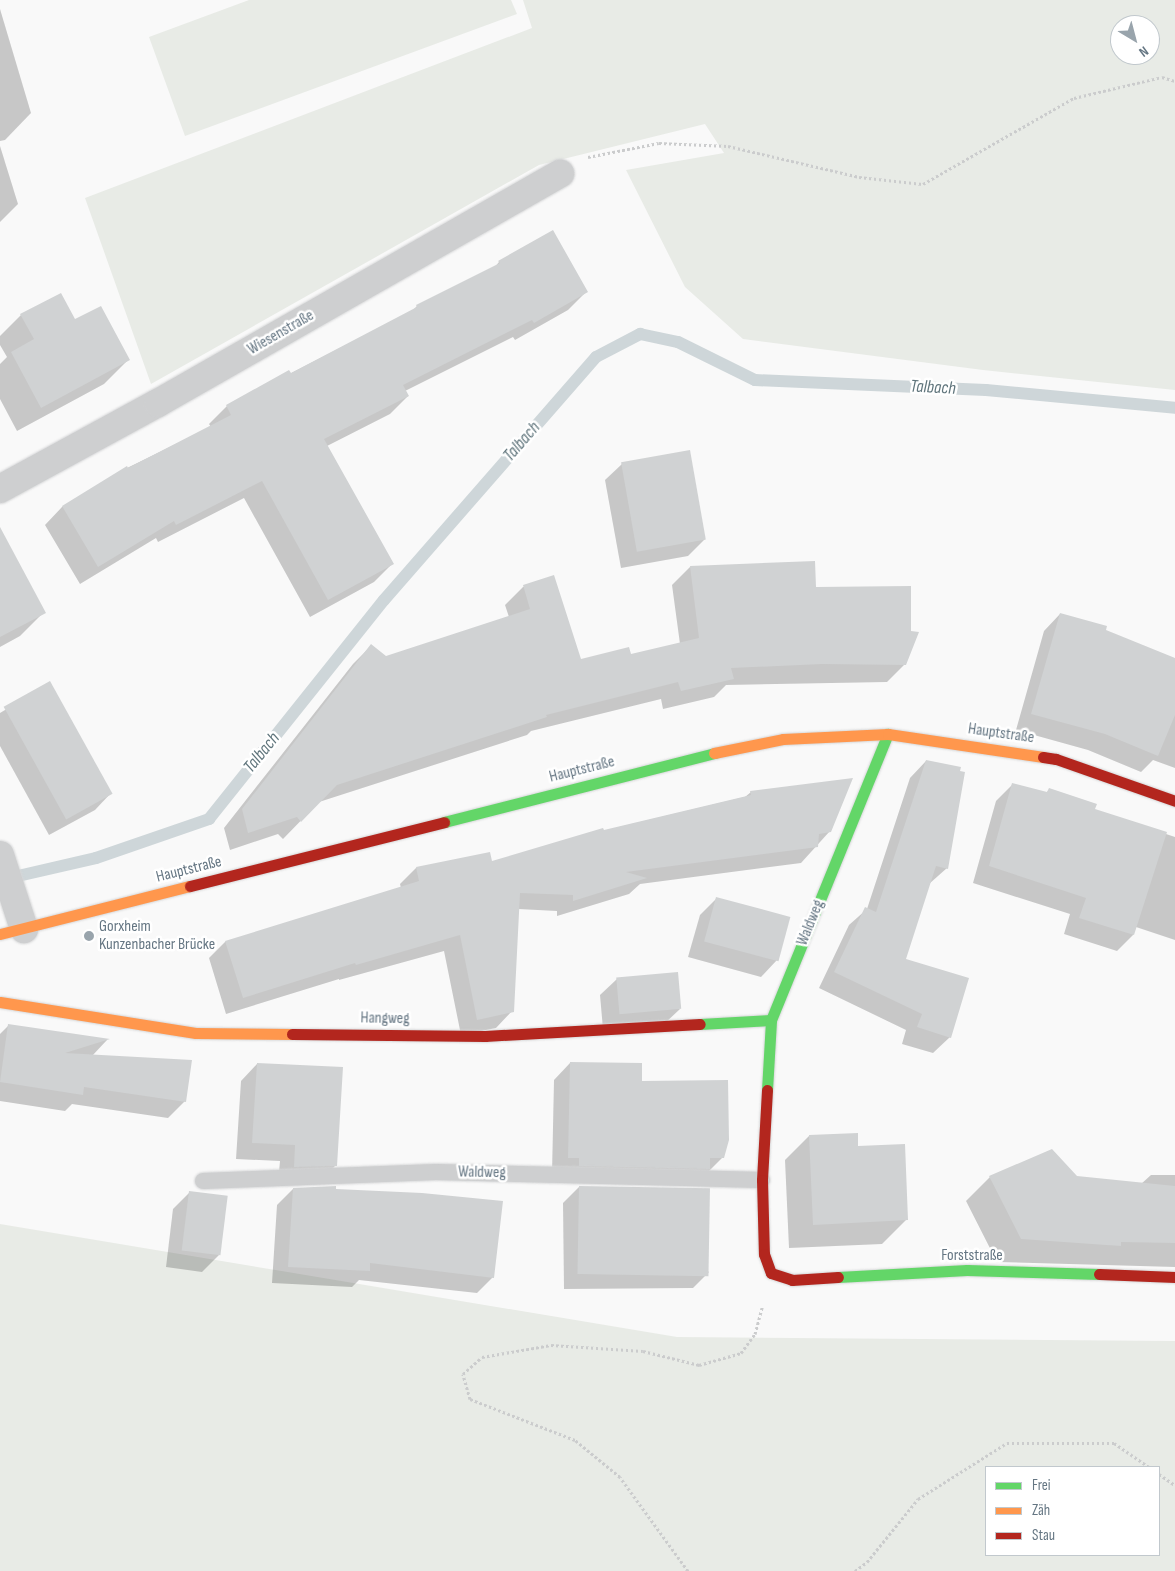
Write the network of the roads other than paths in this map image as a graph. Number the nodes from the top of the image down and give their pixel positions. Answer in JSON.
{"nodes":[{"id":1,"x":560,"y":174,"type":"road end"},
{"id":2,"x":0,"y":489,"type":"edge"},
{"id":3,"x":888,"y":734,"type":"junction"},
{"id":4,"x":1175,"y":801,"type":"edge"},
{"id":5,"x":0,"y":855,"type":"edge"},
{"id":6,"x":12,"y":931,"type":"edge"},
{"id":7,"x":0,"y":1002,"type":"edge"},
{"id":8,"x":771,"y":1020,"type":"junction"},
{"id":9,"x":762,"y":1180,"type":"junction"},
{"id":10,"x":203,"y":1181,"type":"dead end"},
{"id":11,"x":771,"y":1273,"type":"joint"},
{"id":12,"x":1175,"y":1277,"type":"edge"}],
"edges":[{"from":1,"to":2,"type":"street","name":"Wiesenstraße"},
{"from":3,"to":4,"type":"street","name":"Hauptstraße"},
{"from":3,"to":6,"type":"street","name":"Hauptstraße"},
{"from":3,"to":8,"type":"street","name":"Waldweg"},
{"from":5,"to":6,"type":"street"},
{"from":7,"to":8,"type":"street","name":"Hangweg"},
{"from":8,"to":9,"type":"street","name":"Waldweg"},
{"from":9,"to":10,"type":"lane","name":"Waldweg"},
{"from":9,"to":11,"type":"street","name":"Waldweg"},
{"from":11,"to":12,"type":"street","name":"Forststraße"}]}
